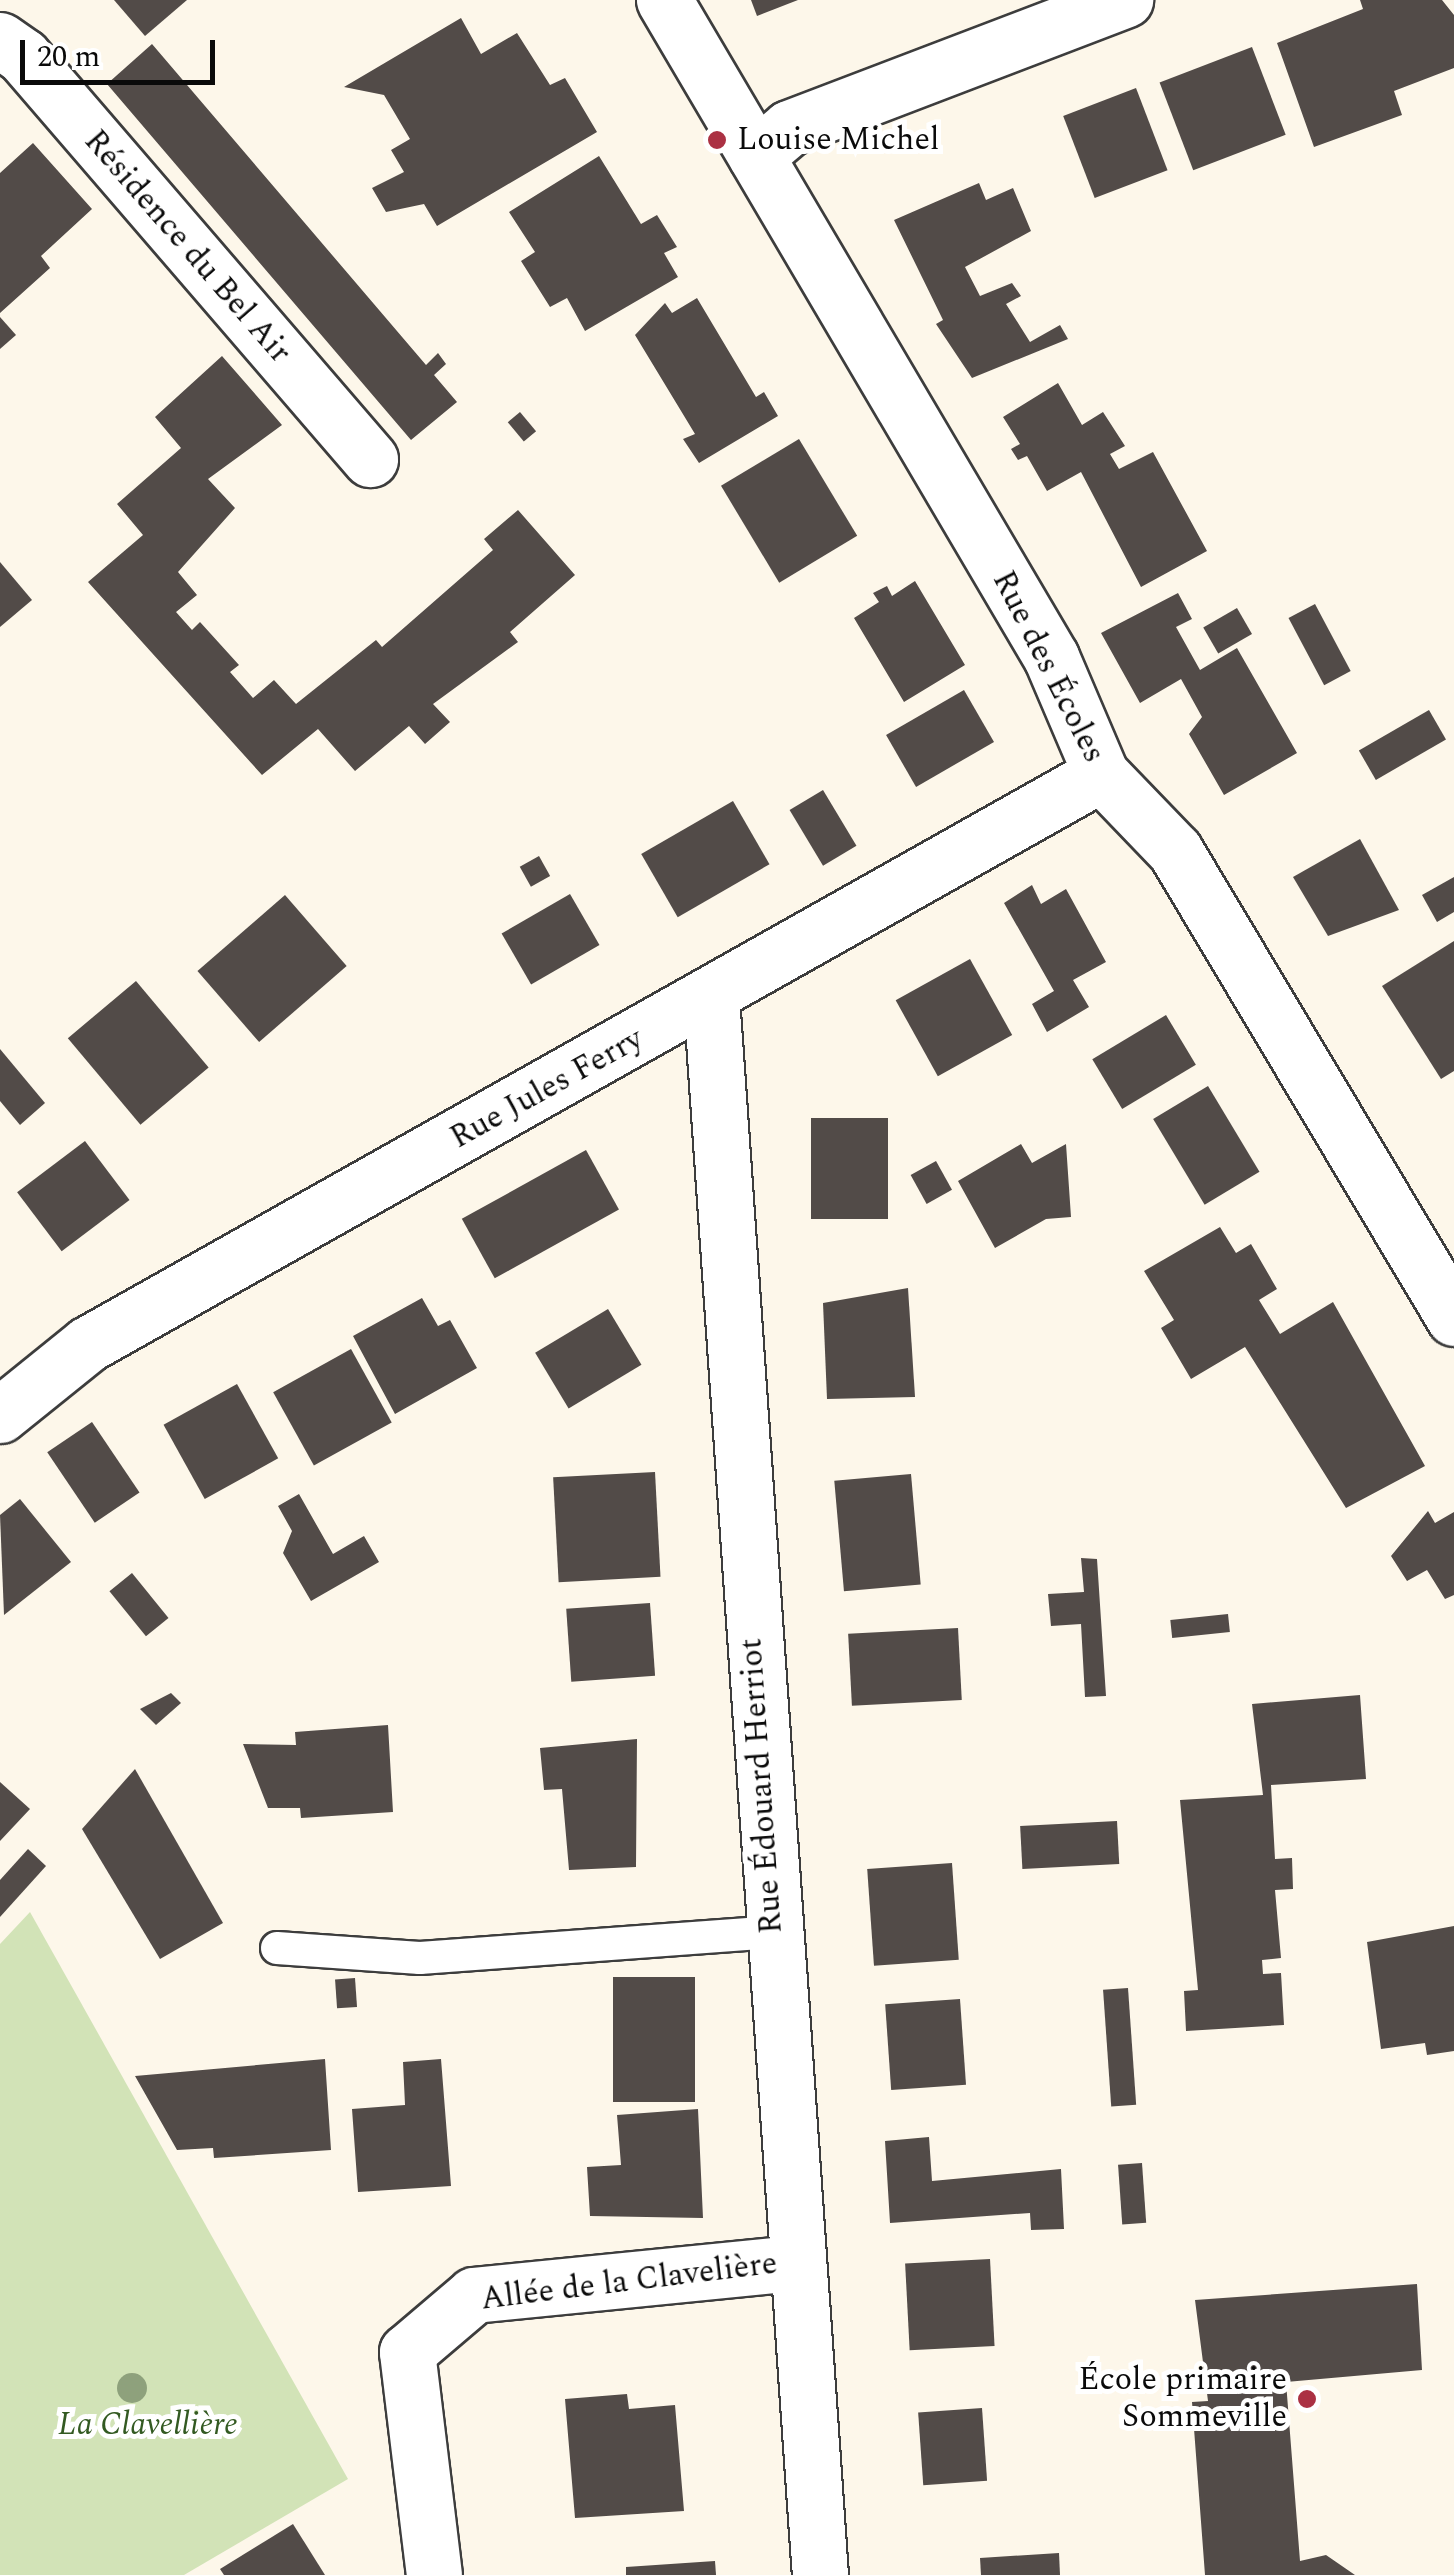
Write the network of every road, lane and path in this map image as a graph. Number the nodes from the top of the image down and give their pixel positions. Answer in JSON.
{"nodes":[{"id":1,"x":664,"y":0,"type":"edge"},
{"id":2,"x":1125,"y":0,"type":"edge"},
{"id":3,"x":0,"y":40,"type":"edge"},
{"id":4,"x":756,"y":156,"type":"junction"},
{"id":5,"x":370,"y":459,"type":"dead end"},
{"id":6,"x":1101,"y":774,"type":"junction"},
{"id":7,"x":711,"y":997,"type":"junction"},
{"id":8,"x":1454,"y":1318,"type":"edge"},
{"id":9,"x":0,"y":1415,"type":"edge"},
{"id":10,"x":772,"y":1932,"type":"junction"},
{"id":11,"x":277,"y":1948,"type":"dead end"},
{"id":12,"x":795,"y":2263,"type":"junction"},
{"id":13,"x":434,"y":2575,"type":"edge"},
{"id":14,"x":820,"y":2575,"type":"edge"}],
"edges":[{"from":1,"to":4,"type":"street","name":"Rue des Écoles"},
{"from":2,"to":4,"type":"street"},
{"from":3,"to":5,"type":"street","name":"Résidence du Bel Air"},
{"from":4,"to":6,"type":"street","name":"Rue des Écoles"},
{"from":6,"to":7,"type":"street","name":"Rue Jules Ferry"},
{"from":6,"to":8,"type":"street","name":"Rue des Écoles"},
{"from":7,"to":9,"type":"street","name":"Rue Jules Ferry"},
{"from":7,"to":10,"type":"street","name":"Rue Édouard Herriot"},
{"from":10,"to":11,"type":"lane"},
{"from":10,"to":12,"type":"street","name":"Rue Édouard Herriot"},
{"from":12,"to":13,"type":"street","name":"Allée de la Clavelière"},
{"from":12,"to":14,"type":"street","name":"Rue Édouard Herriot"}]}
